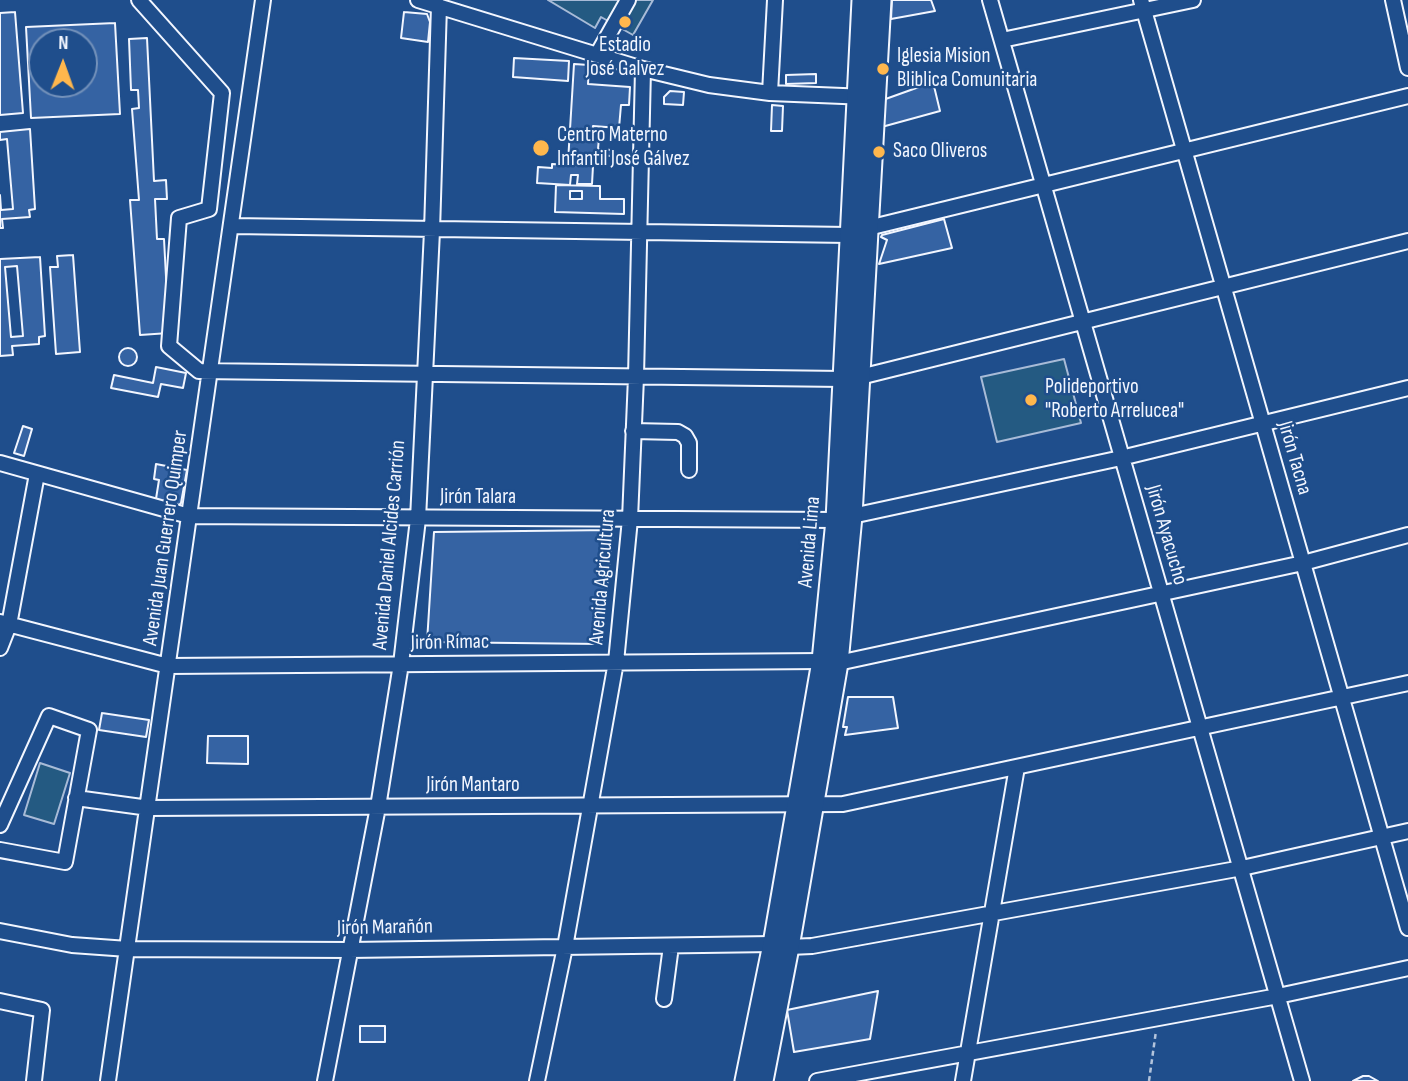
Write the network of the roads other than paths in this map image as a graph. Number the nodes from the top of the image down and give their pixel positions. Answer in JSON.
{"nodes":[{"id":1,"x":139,"y":0,"type":"edge"},
{"id":2,"x":263,"y":0,"type":"edge"},
{"id":3,"x":418,"y":0,"type":"edge"},
{"id":4,"x":628,"y":0,"type":"edge"},
{"id":5,"x":775,"y":0,"type":"edge"},
{"id":6,"x":862,"y":0,"type":"edge"},
{"id":7,"x":881,"y":0,"type":"edge"},
{"id":8,"x":990,"y":0,"type":"edge"},
{"id":9,"x":1193,"y":0,"type":"edge"},
{"id":10,"x":1393,"y":0,"type":"edge"},
{"id":11,"x":1142,"y":5,"type":"edge"},
{"id":12,"x":439,"y":6,"type":"junction"},
{"id":13,"x":1002,"y":40,"type":"junction"},
{"id":14,"x":597,"y":55,"type":"junction"},
{"id":15,"x":1408,"y":68,"type":"edge"},
{"id":16,"x":643,"y":69,"type":"junction"},
{"id":17,"x":770,"y":93,"type":"junction"},
{"id":18,"x":1408,"y":96,"type":"edge"},
{"id":19,"x":866,"y":97,"type":"junction"},
{"id":20,"x":1184,"y":150,"type":"junction"},
{"id":21,"x":1044,"y":185,"type":"junction"},
{"id":22,"x":232,"y":226,"type":"junction"},
{"id":23,"x":868,"y":228,"type":"junction"},
{"id":24,"x":432,"y":231,"type":"junction"},
{"id":25,"x":638,"y":233,"type":"junction"},
{"id":26,"x":849,"y":235,"type":"junction"},
{"id":27,"x":1408,"y":241,"type":"edge"},
{"id":28,"x":1223,"y":287,"type":"junction"},
{"id":29,"x":1083,"y":323,"type":"junction"},
{"id":30,"x":212,"y":372,"type":"junction"},
{"id":31,"x":425,"y":375,"type":"junction"},
{"id":32,"x":636,"y":377,"type":"junction"},
{"id":33,"x":851,"y":378,"type":"junction"},
{"id":34,"x":1408,"y":388,"type":"edge"},
{"id":35,"x":1263,"y":424,"type":"junction"},
{"id":36,"x":634,"y":431,"type":"junction"},
{"id":37,"x":1121,"y":458,"type":"junction"},
{"id":38,"x":0,"y":463,"type":"edge"},
{"id":39,"x":689,"y":470,"type":"dead end"},
{"id":40,"x":37,"y":474,"type":"junction"},
{"id":41,"x":189,"y":516,"type":"junction"},
{"id":42,"x":844,"y":518,"type":"junction"},
{"id":43,"x":418,"y":519,"type":"junction"},
{"id":44,"x":630,"y":519,"type":"junction"},
{"id":45,"x":1408,"y":535,"type":"edge"},
{"id":46,"x":1303,"y":563,"type":"junction"},
{"id":47,"x":1161,"y":593,"type":"junction"},
{"id":48,"x":5,"y":624,"type":"edge"},
{"id":49,"x":0,"y":648,"type":"edge"},
{"id":50,"x":616,"y":662,"type":"junction"},
{"id":51,"x":830,"y":662,"type":"junction"},
{"id":52,"x":401,"y":664,"type":"junction"},
{"id":53,"x":168,"y":666,"type":"junction"},
{"id":54,"x":1408,"y":682,"type":"edge"},
{"id":55,"x":1342,"y":698,"type":"junction"},
{"id":56,"x":1200,"y":728,"type":"junction"},
{"id":57,"x":1017,"y":767,"type":"junction"},
{"id":58,"x":76,"y":798,"type":"junction"},
{"id":59,"x":806,"y":805,"type":"junction"},
{"id":60,"x":590,"y":806,"type":"junction"},
{"id":61,"x":378,"y":807,"type":"junction"},
{"id":62,"x":149,"y":808,"type":"junction"},
{"id":63,"x":0,"y":825,"type":"edge"},
{"id":64,"x":1408,"y":831,"type":"edge"},
{"id":65,"x":1382,"y":837,"type":"junction"},
{"id":66,"x":0,"y":850,"type":"edge"},
{"id":67,"x":1242,"y":868,"type":"junction"},
{"id":68,"x":990,"y":913,"type":"junction"},
{"id":69,"x":1408,"y":928,"type":"edge"},
{"id":70,"x":0,"y":932,"type":"edge"},
{"id":71,"x":671,"y":946,"type":"junction"},
{"id":72,"x":781,"y":946,"type":"junction"},
{"id":73,"x":565,"y":947,"type":"junction"},
{"id":74,"x":128,"y":949,"type":"junction"},
{"id":75,"x":350,"y":950,"type":"junction"},
{"id":76,"x":1408,"y":968,"type":"edge"},
{"id":77,"x":1278,"y":996,"type":"junction"},
{"id":78,"x":664,"y":999,"type":"dead end"},
{"id":79,"x":0,"y":1001,"type":"edge"},
{"id":80,"x":968,"y":1053,"type":"junction"},
{"id":81,"x":33,"y":1081,"type":"edge"},
{"id":82,"x":108,"y":1081,"type":"edge"},
{"id":83,"x":325,"y":1081,"type":"edge"},
{"id":84,"x":537,"y":1081,"type":"edge"},
{"id":85,"x":745,"y":1081,"type":"edge"},
{"id":86,"x":763,"y":1081,"type":"edge"},
{"id":87,"x":817,"y":1081,"type":"edge"},
{"id":88,"x":963,"y":1081,"type":"edge"},
{"id":89,"x":1302,"y":1081,"type":"edge"}],
"edges":[{"from":1,"to":30,"type":"street"},
{"from":2,"to":22,"type":"street","name":"Avenida Juan Guerrero Quimper"},
{"from":3,"to":12,"type":"street"},
{"from":4,"to":14,"type":"street"},
{"from":5,"to":17,"type":"street"},
{"from":6,"to":19,"type":"main road","name":"Avenida Lima"},
{"from":7,"to":19,"type":"main road","name":"Avenida Lima"},
{"from":8,"to":13,"type":"street","name":"Jirón Ayacucho"},
{"from":9,"to":11,"type":"street"},
{"from":10,"to":15,"type":"street"},
{"from":11,"to":13,"type":"street"},
{"from":11,"to":20,"type":"street","name":"Jirón Tacna"},
{"from":12,"to":14,"type":"street"},
{"from":12,"to":24,"type":"street","name":"Avenida Daniel Alcides Carrión"},
{"from":13,"to":21,"type":"street","name":"Jirón Ayacucho"},
{"from":14,"to":16,"type":"street"},
{"from":16,"to":17,"type":"street"},
{"from":16,"to":25,"type":"street","name":"Avenida Agricultura"},
{"from":17,"to":19,"type":"street"},
{"from":18,"to":20,"type":"street"},
{"from":19,"to":23,"type":"main road","name":"Avenida Lima"},
{"from":19,"to":26,"type":"main road","name":"Avenida Lima"},
{"from":20,"to":21,"type":"street"},
{"from":20,"to":28,"type":"street","name":"Jirón Tacna"},
{"from":21,"to":23,"type":"street"},
{"from":21,"to":29,"type":"street","name":"Jirón Ayacucho"},
{"from":22,"to":24,"type":"street"},
{"from":22,"to":30,"type":"street","name":"Avenida Juan Guerrero Quimper"},
{"from":23,"to":33,"type":"main road","name":"Avenida Lima"},
{"from":24,"to":25,"type":"street"},
{"from":24,"to":31,"type":"street","name":"Avenida Daniel Alcides Carrión"},
{"from":25,"to":26,"type":"street"},
{"from":25,"to":32,"type":"street","name":"Avenida Agricultura"},
{"from":26,"to":33,"type":"main road","name":"Avenida Lima"},
{"from":27,"to":28,"type":"street"},
{"from":28,"to":29,"type":"street"},
{"from":28,"to":35,"type":"street","name":"Jirón Tacna"},
{"from":29,"to":33,"type":"street"},
{"from":29,"to":37,"type":"street","name":"Jirón Ayacucho"},
{"from":30,"to":31,"type":"street"},
{"from":30,"to":41,"type":"street","name":"Avenida Juan Guerrero Quimper"},
{"from":31,"to":32,"type":"street"},
{"from":31,"to":43,"type":"street","name":"Avenida Daniel Alcides Carrión"},
{"from":32,"to":33,"type":"street"},
{"from":32,"to":36,"type":"street","name":"Avenida Agricultura"},
{"from":33,"to":42,"type":"main road","name":"Avenida Lima"},
{"from":34,"to":35,"type":"street","name":"Jirón Talara"},
{"from":35,"to":37,"type":"street","name":"Jirón Talara"},
{"from":35,"to":46,"type":"street","name":"Jirón Tacna"},
{"from":36,"to":39,"type":"street"},
{"from":36,"to":44,"type":"street","name":"Avenida Agricultura"},
{"from":37,"to":42,"type":"street","name":"Jirón Talara"},
{"from":37,"to":47,"type":"street","name":"Jirón Ayacucho"},
{"from":38,"to":40,"type":"street","name":"Jirón Talara"},
{"from":40,"to":41,"type":"street","name":"Jirón Talara"},
{"from":40,"to":48,"type":"street"},
{"from":41,"to":43,"type":"street","name":"Jirón Talara"},
{"from":41,"to":53,"type":"street","name":"Avenida Juan Guerrero Quimper"},
{"from":42,"to":44,"type":"street","name":"Jirón Talara"},
{"from":42,"to":51,"type":"main road","name":"Avenida Lima"},
{"from":43,"to":44,"type":"street","name":"Jirón Talara"},
{"from":43,"to":52,"type":"street","name":"Avenida Daniel Alcides Carrión"},
{"from":44,"to":50,"type":"street","name":"Avenida Agricultura"},
{"from":45,"to":46,"type":"street","name":"Jirón Rímac"},
{"from":46,"to":47,"type":"street","name":"Jirón Rímac"},
{"from":46,"to":55,"type":"street","name":"Jirón Tacna"},
{"from":47,"to":51,"type":"street","name":"Jirón Rímac"},
{"from":47,"to":56,"type":"street","name":"Jirón Ayacucho"},
{"from":48,"to":49,"type":"street"},
{"from":48,"to":53,"type":"street","name":"Jirón Rímac"},
{"from":50,"to":51,"type":"street","name":"Jirón Rímac"},
{"from":50,"to":52,"type":"street","name":"Jirón Rímac"},
{"from":50,"to":60,"type":"street","name":"Avenida Agricultura"},
{"from":51,"to":59,"type":"main road","name":"Avenida Lima"},
{"from":52,"to":53,"type":"street","name":"Jirón Rímac"},
{"from":52,"to":61,"type":"street","name":"Avenida Daniel Alcides Carrión"},
{"from":53,"to":62,"type":"street","name":"Avenida Juan Guerrero Quimper"},
{"from":54,"to":55,"type":"street","name":"Jirón Mantaro"},
{"from":55,"to":56,"type":"street","name":"Jirón Mantaro"},
{"from":55,"to":65,"type":"street","name":"Jirón Tacna"},
{"from":56,"to":57,"type":"street","name":"Jirón Mantaro"},
{"from":56,"to":67,"type":"street","name":"Jirón Ayacucho"},
{"from":57,"to":59,"type":"street","name":"Jirón Mantaro"},
{"from":57,"to":68,"type":"street"},
{"from":58,"to":62,"type":"street","name":"Jirón Mantaro"},
{"from":58,"to":63,"type":"street"},
{"from":58,"to":66,"type":"street"},
{"from":59,"to":60,"type":"street","name":"Jirón Mantaro"},
{"from":59,"to":72,"type":"main road","name":"Avenida Lima"},
{"from":60,"to":61,"type":"street","name":"Jirón Mantaro"},
{"from":60,"to":73,"type":"street","name":"Avenida Agricultura"},
{"from":61,"to":62,"type":"street","name":"Jirón Mantaro"},
{"from":61,"to":75,"type":"street","name":"Avenida Daniel Alcides Carrión"},
{"from":62,"to":74,"type":"street","name":"Avenida Juan Guerrero Quimper"},
{"from":64,"to":65,"type":"street","name":"Jirón Marañón"},
{"from":65,"to":67,"type":"street","name":"Jirón Marañón"},
{"from":65,"to":69,"type":"street","name":"Jirón Tacna"},
{"from":67,"to":68,"type":"street","name":"Jirón Marañón"},
{"from":67,"to":77,"type":"street","name":"Jirón Ayacucho"},
{"from":68,"to":72,"type":"street","name":"Jirón Marañón"},
{"from":68,"to":80,"type":"street"},
{"from":70,"to":74,"type":"street","name":"Jirón Marañón"},
{"from":71,"to":72,"type":"street","name":"Jirón Marañón"},
{"from":71,"to":73,"type":"street","name":"Jirón Marañón"},
{"from":71,"to":78,"type":"street"},
{"from":72,"to":85,"type":"main road","name":"Avenida Lima"},
{"from":72,"to":86,"type":"main road","name":"Avenida Lima"},
{"from":73,"to":75,"type":"street","name":"Jirón Marañón"},
{"from":73,"to":84,"type":"street","name":"Avenida Agricultura"},
{"from":74,"to":75,"type":"street","name":"Jirón Marañón"},
{"from":74,"to":82,"type":"street","name":"Avenida Juan Guerrero Quimper"},
{"from":75,"to":83,"type":"street","name":"Avenida Daniel Alcides Carrión"},
{"from":76,"to":77,"type":"street"},
{"from":77,"to":80,"type":"street"},
{"from":77,"to":89,"type":"street","name":"Jirón Ayacucho"},
{"from":79,"to":81,"type":"street"},
{"from":80,"to":87,"type":"street"},
{"from":80,"to":88,"type":"street"}]}
